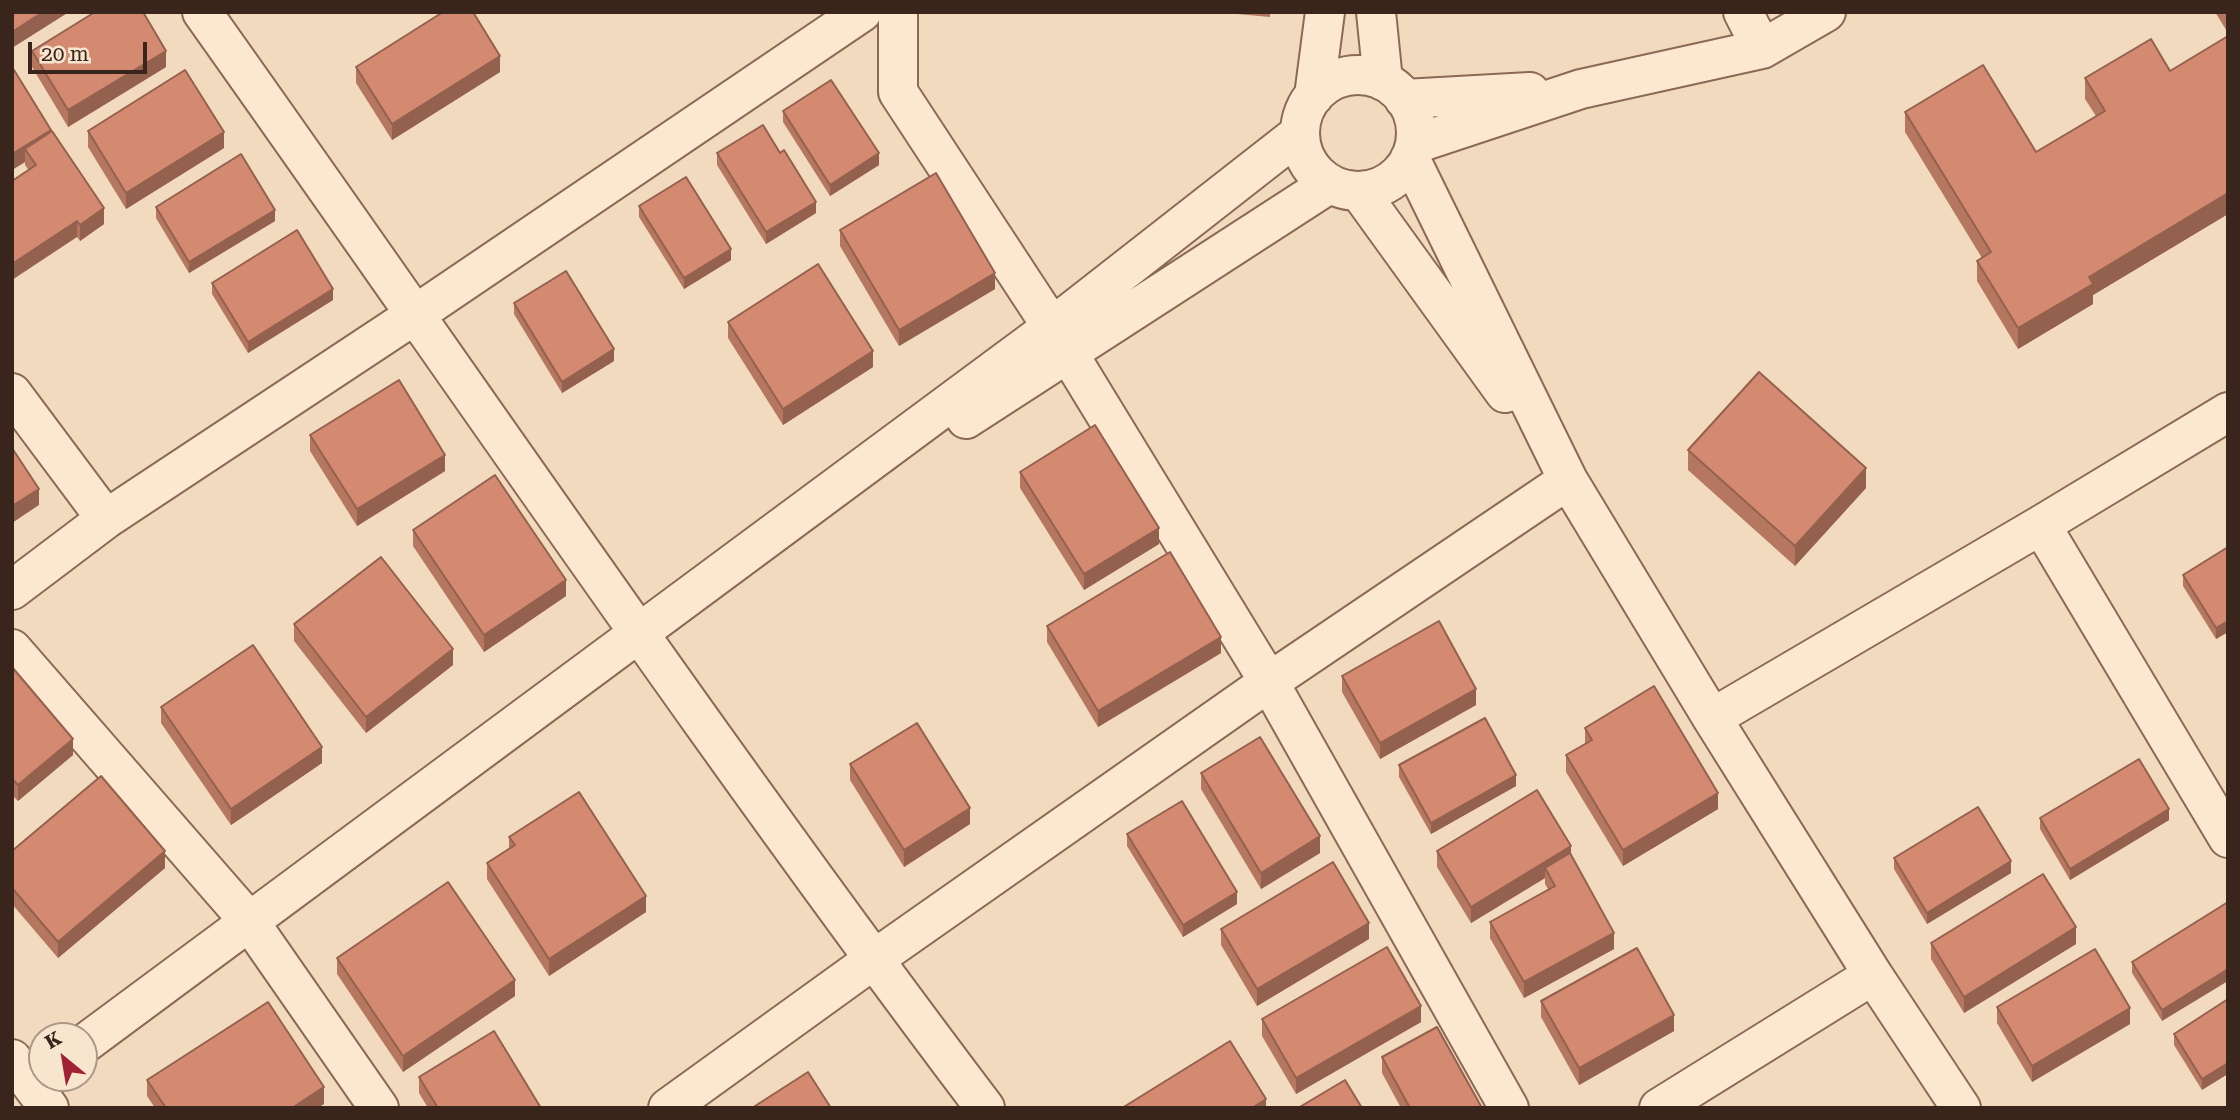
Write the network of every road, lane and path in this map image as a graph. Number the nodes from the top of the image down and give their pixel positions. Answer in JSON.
{"nodes":[{"id":1,"x":202,"y":12,"type":"edge"},
{"id":2,"x":862,"y":12,"type":"edge"},
{"id":3,"x":898,"y":12,"type":"edge"},
{"id":4,"x":1325,"y":12,"type":"edge"},
{"id":5,"x":1376,"y":12,"type":"edge"},
{"id":6,"x":1743,"y":12,"type":"edge"},
{"id":7,"x":1826,"y":12,"type":"edge"},
{"id":8,"x":1762,"y":49,"type":"junction"},
{"id":9,"x":1581,"y":89,"type":"junction"},
{"id":10,"x":1394,"y":90,"type":"junction"},
{"id":11,"x":1314,"y":96,"type":"junction"},
{"id":12,"x":1300,"y":133,"type":"junction"},
{"id":13,"x":1412,"y":151,"type":"junction"},
{"id":14,"x":1344,"y":188,"type":"junction"},
{"id":15,"x":416,"y":314,"type":"junction"},
{"id":16,"x":1060,"y":340,"type":"junction"},
{"id":17,"x":12,"y":393,"type":"edge"},
{"id":18,"x":2228,"y":412,"type":"edge"},
{"id":19,"x":1568,"y":480,"type":"junction"},
{"id":20,"x":106,"y":519,"type":"junction"},
{"id":21,"x":2041,"y":525,"type":"junction"},
{"id":22,"x":12,"y":590,"type":"edge"},
{"id":23,"x":639,"y":632,"type":"junction"},
{"id":24,"x":12,"y":649,"type":"edge"},
{"id":25,"x":1269,"y":682,"type":"junction"},
{"id":26,"x":1712,"y":718,"type":"junction"},
{"id":27,"x":2224,"y":825,"type":"edge"},
{"id":28,"x":249,"y":922,"type":"junction"},
{"id":29,"x":873,"y":960,"type":"junction"},
{"id":30,"x":1873,"y":975,"type":"junction"},
{"id":31,"x":98,"y":1034,"type":"edge"},
{"id":32,"x":379,"y":1108,"type":"edge"},
{"id":33,"x":668,"y":1108,"type":"edge"},
{"id":34,"x":985,"y":1108,"type":"edge"},
{"id":35,"x":1510,"y":1108,"type":"edge"},
{"id":36,"x":1659,"y":1108,"type":"edge"},
{"id":37,"x":1961,"y":1108,"type":"edge"}],
"edges":[{"from":1,"to":15,"type":"street"},
{"from":2,"to":15,"type":"street"},
{"from":3,"to":16,"type":"street"},
{"from":4,"to":11,"type":"street"},
{"from":5,"to":10,"type":"street"},
{"from":6,"to":8,"type":"street"},
{"from":7,"to":8,"type":"street"},
{"from":8,"to":9,"type":"street"},
{"from":9,"to":10,"type":"street"},
{"from":9,"to":13,"type":"street"},
{"from":10,"to":11,"type":"street"},
{"from":10,"to":13,"type":"street"},
{"from":11,"to":12,"type":"street"},
{"from":12,"to":14,"type":"street"},
{"from":12,"to":16,"type":"street"},
{"from":13,"to":14,"type":"street"},
{"from":13,"to":19,"type":"street"},
{"from":14,"to":16,"type":"street"},
{"from":14,"to":19,"type":"street"},
{"from":15,"to":20,"type":"street"},
{"from":15,"to":23,"type":"street"},
{"from":16,"to":23,"type":"street"},
{"from":16,"to":25,"type":"street"},
{"from":17,"to":20,"type":"street"},
{"from":18,"to":21,"type":"street"},
{"from":19,"to":25,"type":"street"},
{"from":19,"to":26,"type":"street"},
{"from":20,"to":22,"type":"street"},
{"from":21,"to":26,"type":"street"},
{"from":21,"to":27,"type":"street"},
{"from":23,"to":28,"type":"street"},
{"from":23,"to":29,"type":"street"},
{"from":24,"to":28,"type":"street"},
{"from":25,"to":29,"type":"street"},
{"from":25,"to":35,"type":"street"},
{"from":26,"to":30,"type":"street"},
{"from":28,"to":31,"type":"street"},
{"from":28,"to":32,"type":"street"},
{"from":29,"to":33,"type":"street"},
{"from":29,"to":34,"type":"street"},
{"from":30,"to":36,"type":"street"},
{"from":30,"to":37,"type":"street"}]}
